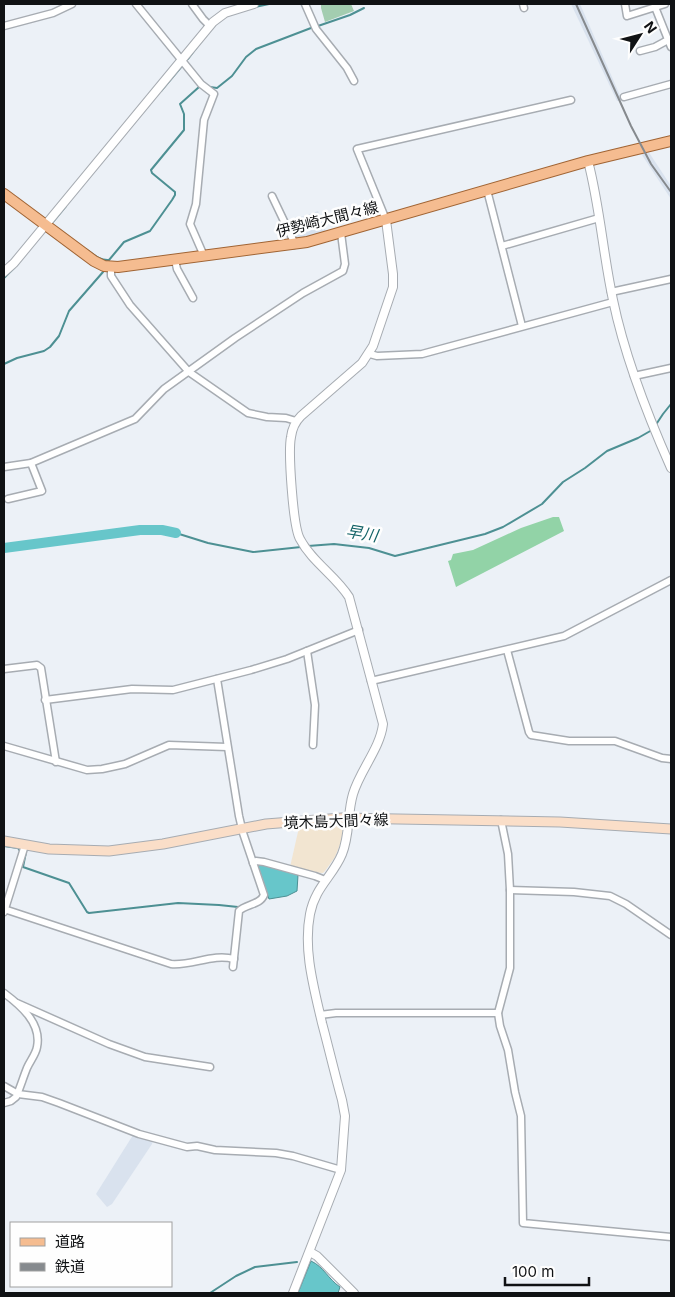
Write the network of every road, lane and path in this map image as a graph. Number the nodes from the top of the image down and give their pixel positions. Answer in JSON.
{"nodes":[{"id":1,"x":72,"y":4,"type":"edge"},
{"id":2,"x":136,"y":4,"type":"edge"},
{"id":3,"x":192,"y":4,"type":"edge"},
{"id":4,"x":254,"y":4,"type":"edge"},
{"id":5,"x":306,"y":4,"type":"edge"},
{"id":6,"x":625,"y":4,"type":"edge"},
{"id":7,"x":665,"y":4,"type":"edge"},
{"id":8,"x":232,"y":7,"type":"edge"},
{"id":9,"x":655,"y":7,"type":"junction"},
{"id":10,"x":4,"y":26,"type":"edge"},
{"id":11,"x":210,"y":26,"type":"junction"},
{"id":12,"x":670,"y":44,"type":"edge"},
{"id":13,"x":640,"y":50,"type":"dead end"},
{"id":14,"x":182,"y":60,"type":"junction"},
{"id":15,"x":354,"y":81,"type":"dead end"},
{"id":16,"x":671,"y":84,"type":"edge"},
{"id":17,"x":624,"y":97,"type":"dead end"},
{"id":18,"x":571,"y":100,"type":"dead end"},
{"id":19,"x":671,"y":140,"type":"edge"},
{"id":20,"x":588,"y":161,"type":"junction"},
{"id":21,"x":487,"y":190,"type":"junction"},
{"id":22,"x":4,"y":194,"type":"edge"},
{"id":23,"x":272,"y":196,"type":"dead end"},
{"id":24,"x":599,"y":218,"type":"junction"},
{"id":25,"x":386,"y":220,"type":"junction"},
{"id":26,"x":44,"y":225,"type":"junction"},
{"id":27,"x":342,"y":233,"type":"junction"},
{"id":28,"x":294,"y":245,"type":"junction"},
{"id":29,"x":502,"y":246,"type":"junction"},
{"id":30,"x":204,"y":256,"type":"junction"},
{"id":31,"x":175,"y":260,"type":"junction"},
{"id":32,"x":111,"y":267,"type":"junction"},
{"id":33,"x":4,"y":272,"type":"edge"},
{"id":34,"x":671,"y":279,"type":"edge"},
{"id":35,"x":611,"y":292,"type":"junction"},
{"id":36,"x":193,"y":298,"type":"dead end"},
{"id":37,"x":613,"y":302,"type":"junction"},
{"id":38,"x":522,"y":326,"type":"junction"},
{"id":39,"x":370,"y":354,"type":"junction"},
{"id":40,"x":671,"y":368,"type":"edge"},
{"id":41,"x":189,"y":372,"type":"junction"},
{"id":42,"x":634,"y":376,"type":"junction"},
{"id":43,"x":296,"y":421,"type":"junction"},
{"id":44,"x":31,"y":463,"type":"junction"},
{"id":45,"x":4,"y":467,"type":"edge"},
{"id":46,"x":671,"y":468,"type":"edge"},
{"id":47,"x":8,"y":499,"type":"dead end"},
{"id":48,"x":671,"y":580,"type":"edge"},
{"id":49,"x":358,"y":630,"type":"junction"},
{"id":50,"x":507,"y":650,"type":"junction"},
{"id":51,"x":307,"y":651,"type":"junction"},
{"id":52,"x":4,"y":669,"type":"edge"},
{"id":53,"x":217,"y":679,"type":"junction"},
{"id":54,"x":371,"y":681,"type":"junction"},
{"id":55,"x":45,"y":700,"type":"junction"},
{"id":56,"x":313,"y":745,"type":"dead end"},
{"id":57,"x":4,"y":746,"type":"edge"},
{"id":58,"x":227,"y":747,"type":"junction"},
{"id":59,"x":671,"y":759,"type":"edge"},
{"id":60,"x":56,"y":762,"type":"junction"},
{"id":61,"x":349,"y":818,"type":"junction"},
{"id":62,"x":501,"y":820,"type":"junction"},
{"id":63,"x":242,"y":828,"type":"junction"},
{"id":64,"x":671,"y":829,"type":"edge"},
{"id":65,"x":4,"y":842,"type":"edge"},
{"id":66,"x":25,"y":845,"type":"junction"},
{"id":67,"x":253,"y":863,"type":"junction"},
{"id":68,"x":325,"y":880,"type":"junction"},
{"id":69,"x":510,"y":890,"type":"junction"},
{"id":70,"x":4,"y":910,"type":"edge"},
{"id":71,"x":671,"y":934,"type":"edge"},
{"id":72,"x":234,"y":959,"type":"junction"},
{"id":73,"x":233,"y":967,"type":"dead end"},
{"id":74,"x":4,"y":993,"type":"edge"},
{"id":75,"x":17,"y":1003,"type":"junction"},
{"id":76,"x":498,"y":1013,"type":"junction"},
{"id":77,"x":320,"y":1015,"type":"junction"},
{"id":78,"x":210,"y":1066,"type":"dead end"},
{"id":79,"x":4,"y":1086,"type":"edge"},
{"id":80,"x":18,"y":1094,"type":"junction"},
{"id":81,"x":4,"y":1104,"type":"edge"},
{"id":82,"x":341,"y":1170,"type":"junction"},
{"id":83,"x":671,"y":1237,"type":"edge"},
{"id":84,"x":310,"y":1252,"type":"junction"},
{"id":85,"x":293,"y":1293,"type":"edge"},
{"id":86,"x":354,"y":1293,"type":"edge"}],
"edges":[{"from":1,"to":10,"type":"street"},
{"from":2,"to":14,"type":"street"},
{"from":3,"to":11,"type":"street"},
{"from":4,"to":8,"type":"street"},
{"from":5,"to":15,"type":"street"},
{"from":6,"to":9,"type":"street"},
{"from":7,"to":9,"type":"street"},
{"from":8,"to":11,"type":"street"},
{"from":9,"to":12,"type":"street"},
{"from":11,"to":14,"type":"street"},
{"from":12,"to":13,"type":"street"},
{"from":14,"to":26,"type":"street"},
{"from":14,"to":30,"type":"street"},
{"from":16,"to":17,"type":"street"},
{"from":18,"to":25,"type":"street"},
{"from":19,"to":20,"type":"main road","name":"伊勢崎大間々線"},
{"from":20,"to":21,"type":"main road","name":"伊勢崎大間々線"},
{"from":20,"to":24,"type":"street"},
{"from":21,"to":25,"type":"main road","name":"伊勢崎大間々線"},
{"from":21,"to":29,"type":"street"},
{"from":22,"to":26,"type":"main road"},
{"from":23,"to":28,"type":"street"},
{"from":24,"to":29,"type":"street"},
{"from":24,"to":35,"type":"street"},
{"from":25,"to":27,"type":"main road","name":"伊勢崎大間々線"},
{"from":25,"to":39,"type":"street"},
{"from":26,"to":32,"type":"main road"},
{"from":26,"to":33,"type":"street"},
{"from":27,"to":28,"type":"main road","name":"伊勢崎大間々線"},
{"from":27,"to":41,"type":"street"},
{"from":28,"to":30,"type":"main road","name":"伊勢崎大間々線"},
{"from":29,"to":38,"type":"street"},
{"from":30,"to":31,"type":"main road","name":"伊勢崎大間々線"},
{"from":31,"to":32,"type":"main road","name":"伊勢崎大間々線"},
{"from":31,"to":36,"type":"street"},
{"from":32,"to":41,"type":"street"},
{"from":34,"to":35,"type":"street"},
{"from":35,"to":37,"type":"street"},
{"from":37,"to":38,"type":"street"},
{"from":37,"to":42,"type":"street"},
{"from":38,"to":39,"type":"street"},
{"from":39,"to":43,"type":"street"},
{"from":40,"to":42,"type":"street"},
{"from":41,"to":43,"type":"street"},
{"from":41,"to":44,"type":"street"},
{"from":42,"to":46,"type":"street"},
{"from":43,"to":49,"type":"street"},
{"from":44,"to":45,"type":"street"},
{"from":44,"to":47,"type":"street"},
{"from":48,"to":50,"type":"street"},
{"from":49,"to":51,"type":"street"},
{"from":49,"to":54,"type":"street"},
{"from":50,"to":54,"type":"street"},
{"from":50,"to":59,"type":"street"},
{"from":51,"to":53,"type":"street"},
{"from":51,"to":56,"type":"street"},
{"from":52,"to":55,"type":"street"},
{"from":53,"to":55,"type":"street"},
{"from":53,"to":58,"type":"street"},
{"from":54,"to":61,"type":"street"},
{"from":55,"to":60,"type":"street"},
{"from":57,"to":60,"type":"street"},
{"from":58,"to":60,"type":"street"},
{"from":58,"to":63,"type":"street"},
{"from":61,"to":62,"type":"main road","name":"境木島大間々線"},
{"from":61,"to":63,"type":"main road","name":"境木島大間々線"},
{"from":61,"to":68,"type":"street"},
{"from":62,"to":64,"type":"main road","name":"境木島大間々線"},
{"from":62,"to":69,"type":"street"},
{"from":63,"to":66,"type":"main road","name":"境木島大間々線"},
{"from":63,"to":67,"type":"street"},
{"from":65,"to":66,"type":"main road","name":"境木島大間々線"},
{"from":66,"to":70,"type":"street"},
{"from":67,"to":68,"type":"street"},
{"from":67,"to":72,"type":"street"},
{"from":68,"to":77,"type":"street"},
{"from":69,"to":71,"type":"street"},
{"from":69,"to":76,"type":"street"},
{"from":70,"to":72,"type":"street"},
{"from":72,"to":73,"type":"street"},
{"from":74,"to":75,"type":"street"},
{"from":75,"to":78,"type":"street"},
{"from":75,"to":80,"type":"street"},
{"from":76,"to":77,"type":"street"},
{"from":76,"to":83,"type":"street"},
{"from":77,"to":82,"type":"street"},
{"from":79,"to":80,"type":"street"},
{"from":80,"to":81,"type":"street"},
{"from":80,"to":82,"type":"street"},
{"from":82,"to":84,"type":"street"},
{"from":84,"to":85,"type":"street"},
{"from":84,"to":86,"type":"street"}]}
